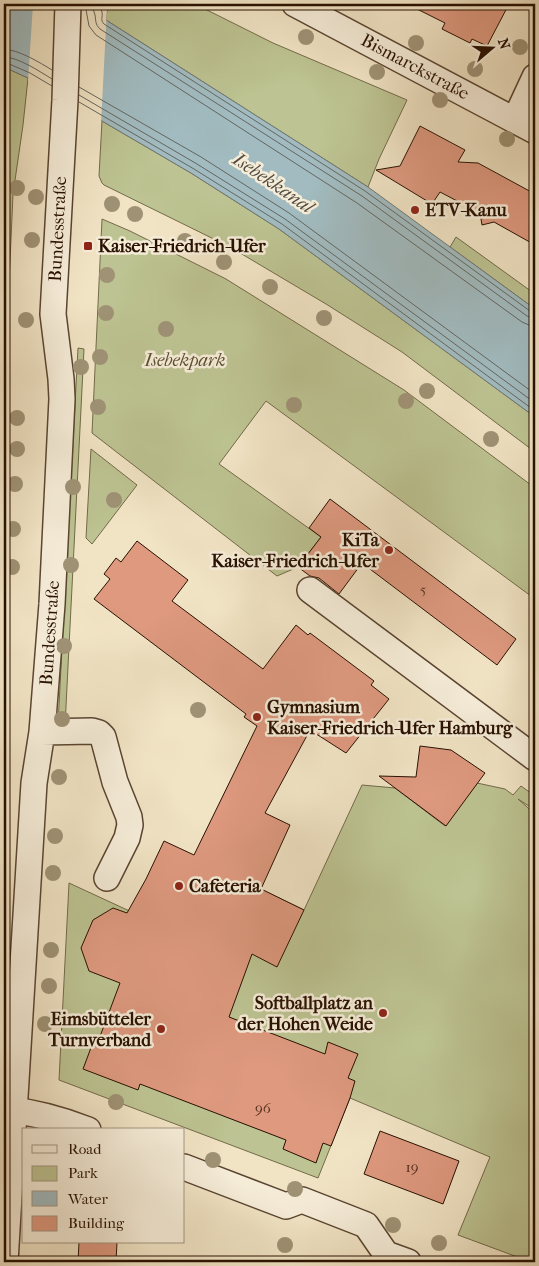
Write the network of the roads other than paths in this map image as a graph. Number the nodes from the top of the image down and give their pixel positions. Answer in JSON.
{"nodes":[{"id":1,"x":68,"y":4,"type":"edge"},
{"id":2,"x":295,"y":4,"type":"edge"},
{"id":3,"x":535,"y":77,"type":"edge"},
{"id":4,"x":525,"y":125,"type":"edge"},
{"id":5,"x":310,"y":590,"type":"dead end"},
{"id":6,"x":42,"y":732,"type":"junction"},
{"id":7,"x":535,"y":758,"type":"edge"},
{"id":8,"x":107,"y":878,"type":"dead end"},
{"id":9,"x":9,"y":1110,"type":"edge"},
{"id":10,"x":83,"y":1128,"type":"edge"},
{"id":11,"x":185,"y":1167,"type":"edge"},
{"id":12,"x":5,"y":1262,"type":"edge"},
{"id":13,"x":408,"y":1262,"type":"edge"}],
"edges":[{"from":1,"to":6,"type":"street","name":"Bundesstraße"},
{"from":2,"to":4,"type":"street","name":"Bismarckstraße"},
{"from":3,"to":4,"type":"street"},
{"from":5,"to":7,"type":"street"},
{"from":6,"to":8,"type":"street"},
{"from":6,"to":9,"type":"street","name":"Bundesstraße"},
{"from":9,"to":10,"type":"street"},
{"from":9,"to":12,"type":"street","name":"Bundesstraße"},
{"from":11,"to":13,"type":"street"}]}
